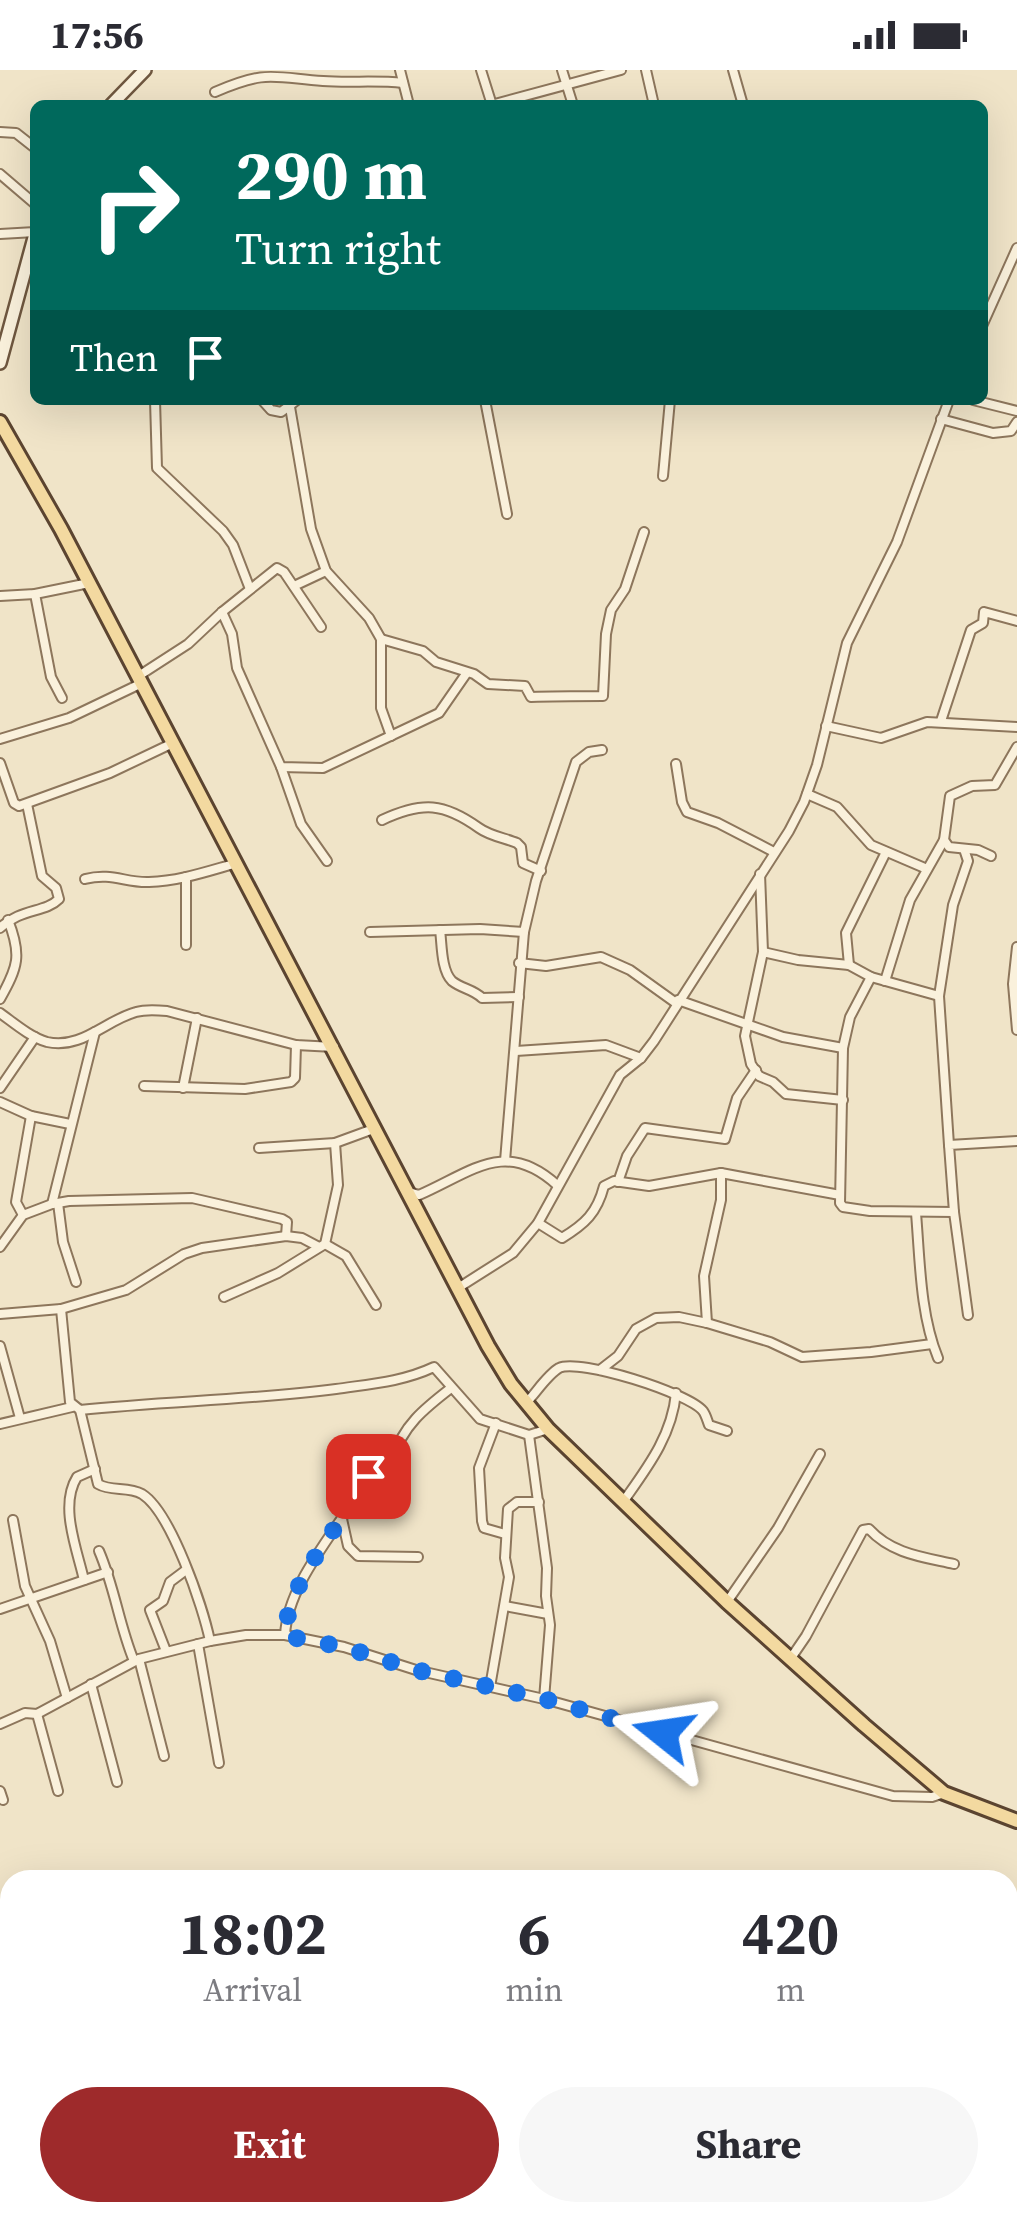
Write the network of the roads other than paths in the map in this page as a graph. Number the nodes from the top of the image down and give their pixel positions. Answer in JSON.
{"nodes":[{"id":1,"x":145,"y":70,"type":"edge"},
{"id":2,"x":400,"y":70,"type":"edge"},
{"id":3,"x":481,"y":70,"type":"edge"},
{"id":4,"x":562,"y":70,"type":"edge"},
{"id":5,"x":621,"y":70,"type":"edge"},
{"id":6,"x":646,"y":70,"type":"edge"},
{"id":7,"x":732,"y":70,"type":"edge"},
{"id":8,"x":403,"y":83,"type":"junction"},
{"id":9,"x":566,"y":83,"type":"junction"},
{"id":10,"x":215,"y":92,"type":"dead end"},
{"id":11,"x":115,"y":100,"type":"edge"},
{"id":12,"x":408,"y":100,"type":"edge"},
{"id":13,"x":490,"y":100,"type":"edge"},
{"id":14,"x":509,"y":100,"type":"edge"},
{"id":15,"x":571,"y":100,"type":"edge"},
{"id":16,"x":653,"y":100,"type":"edge"},
{"id":17,"x":741,"y":100,"type":"edge"},
{"id":18,"x":0,"y":132,"type":"edge"},
{"id":19,"x":30,"y":144,"type":"edge"},
{"id":20,"x":0,"y":174,"type":"edge"},
{"id":21,"x":30,"y":200,"type":"edge"},
{"id":22,"x":30,"y":233,"type":"edge"},
{"id":23,"x":0,"y":234,"type":"edge"},
{"id":24,"x":1017,"y":248,"type":"edge"},
{"id":25,"x":30,"y":252,"type":"edge"},
{"id":26,"x":988,"y":313,"type":"edge"},
{"id":27,"x":0,"y":363,"type":"edge"},
{"id":28,"x":988,"y":404,"type":"edge"},
{"id":29,"x":154,"y":405,"type":"edge"},
{"id":30,"x":268,"y":405,"type":"edge"},
{"id":31,"x":290,"y":405,"type":"edge"},
{"id":32,"x":293,"y":405,"type":"edge"},
{"id":33,"x":486,"y":405,"type":"edge"},
{"id":34,"x":670,"y":405,"type":"edge"},
{"id":35,"x":947,"y":405,"type":"edge"},
{"id":36,"x":1017,"y":411,"type":"edge"},
{"id":37,"x":941,"y":419,"type":"junction"},
{"id":38,"x":0,"y":422,"type":"edge"},
{"id":39,"x":1017,"y":422,"type":"edge"},
{"id":40,"x":663,"y":476,"type":"dead end"},
{"id":41,"x":507,"y":514,"type":"dead end"},
{"id":42,"x":644,"y":532,"type":"dead end"},
{"id":43,"x":326,"y":570,"type":"junction"},
{"id":44,"x":88,"y":582,"type":"junction"},
{"id":45,"x":294,"y":586,"type":"junction"},
{"id":46,"x":250,"y":589,"type":"junction"},
{"id":47,"x":35,"y":594,"type":"junction"},
{"id":48,"x":0,"y":596,"type":"edge"},
{"id":49,"x":222,"y":612,"type":"junction"},
{"id":50,"x":1017,"y":621,"type":"edge"},
{"id":51,"x":320,"y":627,"type":"dead end"},
{"id":52,"x":381,"y":639,"type":"junction"},
{"id":53,"x":466,"y":674,"type":"junction"},
{"id":54,"x":138,"y":680,"type":"junction"},
{"id":55,"x":62,"y":698,"type":"dead end"},
{"id":56,"x":941,"y":722,"type":"junction"},
{"id":57,"x":826,"y":726,"type":"junction"},
{"id":58,"x":1017,"y":727,"type":"edge"},
{"id":59,"x":392,"y":736,"type":"junction"},
{"id":60,"x":0,"y":740,"type":"edge"},
{"id":61,"x":173,"y":743,"type":"junction"},
{"id":62,"x":1017,"y":747,"type":"edge"},
{"id":63,"x":602,"y":750,"type":"dead end"},
{"id":64,"x":0,"y":763,"type":"edge"},
{"id":65,"x":676,"y":764,"type":"dead end"},
{"id":66,"x":280,"y":767,"type":"junction"},
{"id":67,"x":807,"y":794,"type":"junction"},
{"id":68,"x":27,"y":804,"type":"junction"},
{"id":69,"x":382,"y":820,"type":"dead end"},
{"id":70,"x":944,"y":840,"type":"junction"},
{"id":71,"x":964,"y":849,"type":"junction"},
{"id":72,"x":774,"y":852,"type":"junction"},
{"id":73,"x":886,"y":852,"type":"junction"},
{"id":74,"x":991,"y":856,"type":"dead end"},
{"id":75,"x":327,"y":861,"type":"dead end"},
{"id":76,"x":237,"y":862,"type":"junction"},
{"id":77,"x":927,"y":869,"type":"junction"},
{"id":78,"x":540,"y":871,"type":"junction"},
{"id":79,"x":760,"y":874,"type":"junction"},
{"id":80,"x":186,"y":877,"type":"junction"},
{"id":81,"x":86,"y":879,"type":"dead end"},
{"id":82,"x":8,"y":920,"type":"junction"},
{"id":83,"x":0,"y":928,"type":"edge"},
{"id":84,"x":440,"y":930,"type":"junction"},
{"id":85,"x":370,"y":932,"type":"dead end"},
{"id":86,"x":524,"y":932,"type":"junction"},
{"id":87,"x":186,"y":946,"type":"dead end"},
{"id":88,"x":1017,"y":947,"type":"edge"},
{"id":89,"x":763,"y":952,"type":"junction"},
{"id":90,"x":520,"y":963,"type":"junction"},
{"id":91,"x":849,"y":965,"type":"junction"},
{"id":92,"x":871,"y":977,"type":"junction"},
{"id":93,"x":885,"y":981,"type":"junction"},
{"id":94,"x":938,"y":996,"type":"junction"},
{"id":95,"x":519,"y":997,"type":"junction"},
{"id":96,"x":0,"y":999,"type":"edge"},
{"id":97,"x":677,"y":1001,"type":"junction"},
{"id":98,"x":0,"y":1013,"type":"edge"},
{"id":99,"x":197,"y":1018,"type":"junction"},
{"id":100,"x":748,"y":1024,"type":"junction"},
{"id":101,"x":1017,"y":1030,"type":"edge"},
{"id":102,"x":95,"y":1032,"type":"junction"},
{"id":103,"x":35,"y":1037,"type":"junction"},
{"id":104,"x":296,"y":1045,"type":"junction"},
{"id":105,"x":334,"y":1047,"type":"junction"},
{"id":106,"x":843,"y":1048,"type":"junction"},
{"id":107,"x":516,"y":1051,"type":"junction"},
{"id":108,"x":640,"y":1058,"type":"junction"},
{"id":109,"x":756,"y":1070,"type":"junction"},
{"id":110,"x":144,"y":1086,"type":"dead end"},
{"id":111,"x":0,"y":1088,"type":"edge"},
{"id":112,"x":183,"y":1088,"type":"junction"},
{"id":113,"x":843,"y":1100,"type":"junction"},
{"id":114,"x":0,"y":1102,"type":"edge"},
{"id":115,"x":31,"y":1116,"type":"junction"},
{"id":116,"x":70,"y":1124,"type":"junction"},
{"id":117,"x":376,"y":1128,"type":"junction"},
{"id":118,"x":1017,"y":1141,"type":"edge"},
{"id":119,"x":334,"y":1143,"type":"junction"},
{"id":120,"x":949,"y":1145,"type":"junction"},
{"id":121,"x":259,"y":1148,"type":"dead end"},
{"id":122,"x":504,"y":1161,"type":"junction"},
{"id":123,"x":720,"y":1172,"type":"junction"},
{"id":124,"x":618,"y":1182,"type":"junction"},
{"id":125,"x":557,"y":1185,"type":"junction"},
{"id":126,"x":409,"y":1192,"type":"junction"},
{"id":127,"x":840,"y":1195,"type":"junction"},
{"id":128,"x":55,"y":1203,"type":"junction"},
{"id":129,"x":954,"y":1212,"type":"junction"},
{"id":130,"x":916,"y":1213,"type":"junction"},
{"id":131,"x":24,"y":1215,"type":"junction"},
{"id":132,"x":538,"y":1223,"type":"junction"},
{"id":133,"x":286,"y":1236,"type":"junction"},
{"id":134,"x":0,"y":1246,"type":"edge"},
{"id":135,"x":322,"y":1246,"type":"junction"},
{"id":136,"x":76,"y":1282,"type":"dead end"},
{"id":137,"x":458,"y":1288,"type":"junction"},
{"id":138,"x":224,"y":1297,"type":"dead end"},
{"id":139,"x":376,"y":1305,"type":"dead end"},
{"id":140,"x":61,"y":1309,"type":"junction"},
{"id":141,"x":0,"y":1314,"type":"edge"},
{"id":142,"x":968,"y":1315,"type":"dead end"},
{"id":143,"x":707,"y":1323,"type":"junction"},
{"id":144,"x":932,"y":1344,"type":"junction"},
{"id":145,"x":0,"y":1346,"type":"edge"},
{"id":146,"x":938,"y":1358,"type":"dead end"},
{"id":147,"x":600,"y":1370,"type":"junction"},
{"id":148,"x":451,"y":1388,"type":"junction"},
{"id":149,"x":676,"y":1394,"type":"junction"},
{"id":150,"x":526,"y":1403,"type":"junction"},
{"id":151,"x":76,"y":1409,"type":"junction"},
{"id":152,"x":20,"y":1418,"type":"junction"},
{"id":153,"x":496,"y":1422,"type":"junction"},
{"id":154,"x":0,"y":1424,"type":"edge"},
{"id":155,"x":548,"y":1430,"type":"junction"},
{"id":156,"x":727,"y":1431,"type":"dead end"},
{"id":157,"x":529,"y":1434,"type":"junction"},
{"id":158,"x":820,"y":1454,"type":"dead end"},
{"id":159,"x":95,"y":1469,"type":"junction"},
{"id":160,"x":539,"y":1502,"type":"junction"},
{"id":161,"x":622,"y":1502,"type":"junction"},
{"id":162,"x":342,"y":1519,"type":"junction"},
{"id":163,"x":14,"y":1520,"type":"dead end"},
{"id":164,"x":505,"y":1534,"type":"junction"},
{"id":165,"x":99,"y":1551,"type":"dead end"},
{"id":166,"x":418,"y":1557,"type":"dead end"},
{"id":167,"x":954,"y":1564,"type":"dead end"},
{"id":168,"x":186,"y":1570,"type":"junction"},
{"id":169,"x":108,"y":1572,"type":"junction"},
{"id":170,"x":84,"y":1580,"type":"junction"},
{"id":171,"x":30,"y":1600,"type":"junction"},
{"id":172,"x":727,"y":1602,"type":"junction"},
{"id":173,"x":505,"y":1606,"type":"junction"},
{"id":174,"x":0,"y":1609,"type":"edge"},
{"id":175,"x":548,"y":1614,"type":"junction"},
{"id":176,"x":285,"y":1636,"type":"junction"},
{"id":177,"x":210,"y":1640,"type":"junction"},
{"id":178,"x":198,"y":1644,"type":"junction"},
{"id":179,"x":166,"y":1651,"type":"junction"},
{"id":180,"x":791,"y":1658,"type":"junction"},
{"id":181,"x":136,"y":1660,"type":"junction"},
{"id":182,"x":91,"y":1684,"type":"junction"},
{"id":183,"x":490,"y":1687,"type":"junction"},
{"id":184,"x":66,"y":1698,"type":"junction"},
{"id":185,"x":544,"y":1699,"type":"junction"},
{"id":186,"x":37,"y":1714,"type":"junction"},
{"id":187,"x":0,"y":1724,"type":"edge"},
{"id":188,"x":164,"y":1756,"type":"dead end"},
{"id":189,"x":219,"y":1763,"type":"dead end"},
{"id":190,"x":117,"y":1782,"type":"dead end"},
{"id":191,"x":58,"y":1791,"type":"dead end"},
{"id":192,"x":944,"y":1792,"type":"junction"},
{"id":193,"x":1017,"y":1821,"type":"edge"}],
"edges":[{"from":1,"to":11,"type":"main road"},
{"from":2,"to":8,"type":"street"},
{"from":3,"to":13,"type":"street"},
{"from":4,"to":9,"type":"street"},
{"from":5,"to":9,"type":"street"},
{"from":6,"to":16,"type":"street"},
{"from":7,"to":17,"type":"street"},
{"from":8,"to":10,"type":"street"},
{"from":8,"to":12,"type":"street"},
{"from":9,"to":14,"type":"street"},
{"from":9,"to":15,"type":"street"},
{"from":18,"to":19,"type":"street"},
{"from":20,"to":21,"type":"street"},
{"from":22,"to":23,"type":"street"},
{"from":24,"to":26,"type":"street"},
{"from":25,"to":27,"type":"main road"},
{"from":28,"to":36,"type":"street"},
{"from":29,"to":46,"type":"street"},
{"from":30,"to":31,"type":"street"},
{"from":32,"to":43,"type":"street"},
{"from":33,"to":41,"type":"street"},
{"from":34,"to":40,"type":"street"},
{"from":35,"to":37,"type":"street"},
{"from":37,"to":39,"type":"street"},
{"from":37,"to":57,"type":"street"},
{"from":38,"to":44,"type":"main road"},
{"from":42,"to":53,"type":"street"},
{"from":43,"to":45,"type":"street"},
{"from":43,"to":52,"type":"street"},
{"from":44,"to":47,"type":"street"},
{"from":44,"to":54,"type":"main road"},
{"from":45,"to":46,"type":"street"},
{"from":45,"to":51,"type":"street"},
{"from":46,"to":49,"type":"street"},
{"from":47,"to":48,"type":"street"},
{"from":47,"to":55,"type":"street"},
{"from":49,"to":54,"type":"street"},
{"from":49,"to":66,"type":"street"},
{"from":50,"to":56,"type":"street"},
{"from":52,"to":53,"type":"street"},
{"from":52,"to":59,"type":"street"},
{"from":53,"to":59,"type":"street"},
{"from":54,"to":60,"type":"street"},
{"from":54,"to":61,"type":"main road"},
{"from":56,"to":57,"type":"street"},
{"from":56,"to":58,"type":"street"},
{"from":57,"to":67,"type":"street"},
{"from":59,"to":66,"type":"street"},
{"from":61,"to":68,"type":"street"},
{"from":61,"to":76,"type":"main road"},
{"from":62,"to":70,"type":"street"},
{"from":63,"to":78,"type":"street"},
{"from":64,"to":68,"type":"street"},
{"from":65,"to":72,"type":"street"},
{"from":66,"to":75,"type":"street"},
{"from":67,"to":72,"type":"street"},
{"from":67,"to":73,"type":"street"},
{"from":68,"to":82,"type":"street"},
{"from":69,"to":78,"type":"street"},
{"from":70,"to":71,"type":"street"},
{"from":70,"to":77,"type":"street"},
{"from":71,"to":74,"type":"street"},
{"from":71,"to":94,"type":"street"},
{"from":72,"to":79,"type":"street"},
{"from":73,"to":77,"type":"street"},
{"from":73,"to":91,"type":"street"},
{"from":76,"to":80,"type":"street"},
{"from":76,"to":105,"type":"main road"},
{"from":77,"to":93,"type":"street"},
{"from":78,"to":86,"type":"street"},
{"from":79,"to":89,"type":"street"},
{"from":79,"to":97,"type":"street"},
{"from":80,"to":81,"type":"street"},
{"from":80,"to":87,"type":"street"},
{"from":82,"to":83,"type":"street"},
{"from":82,"to":96,"type":"street"},
{"from":84,"to":85,"type":"street"},
{"from":84,"to":86,"type":"street"},
{"from":84,"to":95,"type":"street"},
{"from":86,"to":90,"type":"street"},
{"from":88,"to":101,"type":"street"},
{"from":89,"to":91,"type":"street"},
{"from":89,"to":100,"type":"street"},
{"from":90,"to":95,"type":"street"},
{"from":90,"to":97,"type":"street"},
{"from":91,"to":92,"type":"street"},
{"from":92,"to":93,"type":"street"},
{"from":92,"to":106,"type":"street"},
{"from":93,"to":94,"type":"street"},
{"from":94,"to":120,"type":"street"},
{"from":95,"to":107,"type":"street"},
{"from":97,"to":100,"type":"street"},
{"from":97,"to":108,"type":"street"},
{"from":98,"to":103,"type":"street"},
{"from":99,"to":102,"type":"street"},
{"from":99,"to":104,"type":"street"},
{"from":99,"to":112,"type":"street"},
{"from":100,"to":106,"type":"street"},
{"from":100,"to":109,"type":"street"},
{"from":102,"to":103,"type":"street"},
{"from":102,"to":116,"type":"street"},
{"from":103,"to":111,"type":"street"},
{"from":104,"to":105,"type":"street"},
{"from":104,"to":112,"type":"street"},
{"from":105,"to":117,"type":"main road"},
{"from":106,"to":113,"type":"street"},
{"from":107,"to":108,"type":"street"},
{"from":107,"to":122,"type":"street"},
{"from":108,"to":125,"type":"street"},
{"from":109,"to":113,"type":"street"},
{"from":109,"to":124,"type":"street"},
{"from":110,"to":112,"type":"street"},
{"from":113,"to":127,"type":"street"},
{"from":114,"to":115,"type":"street"},
{"from":115,"to":116,"type":"street"},
{"from":115,"to":131,"type":"street"},
{"from":116,"to":128,"type":"street"},
{"from":117,"to":119,"type":"street"},
{"from":117,"to":126,"type":"main road"},
{"from":118,"to":120,"type":"street"},
{"from":119,"to":121,"type":"street"},
{"from":119,"to":135,"type":"street"},
{"from":120,"to":129,"type":"street"},
{"from":122,"to":125,"type":"street"},
{"from":122,"to":126,"type":"street"},
{"from":123,"to":124,"type":"street"},
{"from":123,"to":127,"type":"street"},
{"from":123,"to":143,"type":"street"},
{"from":124,"to":132,"type":"street"},
{"from":125,"to":132,"type":"street"},
{"from":126,"to":137,"type":"main road"},
{"from":127,"to":130,"type":"street"},
{"from":128,"to":131,"type":"street"},
{"from":128,"to":133,"type":"street"},
{"from":128,"to":136,"type":"street"},
{"from":129,"to":130,"type":"street"},
{"from":129,"to":142,"type":"street"},
{"from":130,"to":144,"type":"street"},
{"from":131,"to":134,"type":"street"},
{"from":132,"to":137,"type":"street"},
{"from":133,"to":135,"type":"street"},
{"from":133,"to":140,"type":"street"},
{"from":135,"to":138,"type":"street"},
{"from":135,"to":139,"type":"street"},
{"from":137,"to":150,"type":"main road"},
{"from":140,"to":141,"type":"street"},
{"from":140,"to":151,"type":"street"},
{"from":143,"to":144,"type":"street"},
{"from":143,"to":147,"type":"street"},
{"from":144,"to":146,"type":"street"},
{"from":145,"to":152,"type":"street"},
{"from":147,"to":149,"type":"street"},
{"from":147,"to":150,"type":"street"},
{"from":148,"to":151,"type":"street"},
{"from":148,"to":153,"type":"street"},
{"from":148,"to":162,"type":"street"},
{"from":149,"to":156,"type":"street"},
{"from":149,"to":161,"type":"street"},
{"from":150,"to":155,"type":"main road"},
{"from":151,"to":152,"type":"street"},
{"from":151,"to":159,"type":"street"},
{"from":152,"to":154,"type":"street"},
{"from":153,"to":157,"type":"street"},
{"from":153,"to":164,"type":"street"},
{"from":155,"to":157,"type":"street"},
{"from":155,"to":161,"type":"main road"},
{"from":157,"to":160,"type":"street"},
{"from":158,"to":172,"type":"street"},
{"from":159,"to":168,"type":"street"},
{"from":159,"to":170,"type":"street"},
{"from":160,"to":164,"type":"street"},
{"from":160,"to":175,"type":"street"},
{"from":161,"to":172,"type":"main road"},
{"from":162,"to":166,"type":"street"},
{"from":162,"to":176,"type":"street"},
{"from":163,"to":171,"type":"street"},
{"from":164,"to":173,"type":"street"},
{"from":165,"to":169,"type":"street"},
{"from":167,"to":180,"type":"street"},
{"from":168,"to":177,"type":"street"},
{"from":168,"to":179,"type":"street"},
{"from":169,"to":170,"type":"street"},
{"from":169,"to":181,"type":"street"},
{"from":170,"to":171,"type":"street"},
{"from":171,"to":174,"type":"street"},
{"from":171,"to":184,"type":"street"},
{"from":172,"to":180,"type":"main road"},
{"from":173,"to":175,"type":"street"},
{"from":173,"to":183,"type":"street"},
{"from":175,"to":185,"type":"street"},
{"from":176,"to":177,"type":"street"},
{"from":176,"to":183,"type":"street"},
{"from":177,"to":178,"type":"street"},
{"from":178,"to":179,"type":"street"},
{"from":178,"to":189,"type":"street"},
{"from":179,"to":181,"type":"street"},
{"from":180,"to":192,"type":"main road"},
{"from":181,"to":182,"type":"street"},
{"from":181,"to":188,"type":"street"},
{"from":182,"to":184,"type":"street"},
{"from":182,"to":190,"type":"street"},
{"from":183,"to":185,"type":"street"},
{"from":184,"to":186,"type":"street"},
{"from":185,"to":192,"type":"street"},
{"from":186,"to":187,"type":"street"},
{"from":186,"to":191,"type":"street"},
{"from":192,"to":193,"type":"main road"}]}
